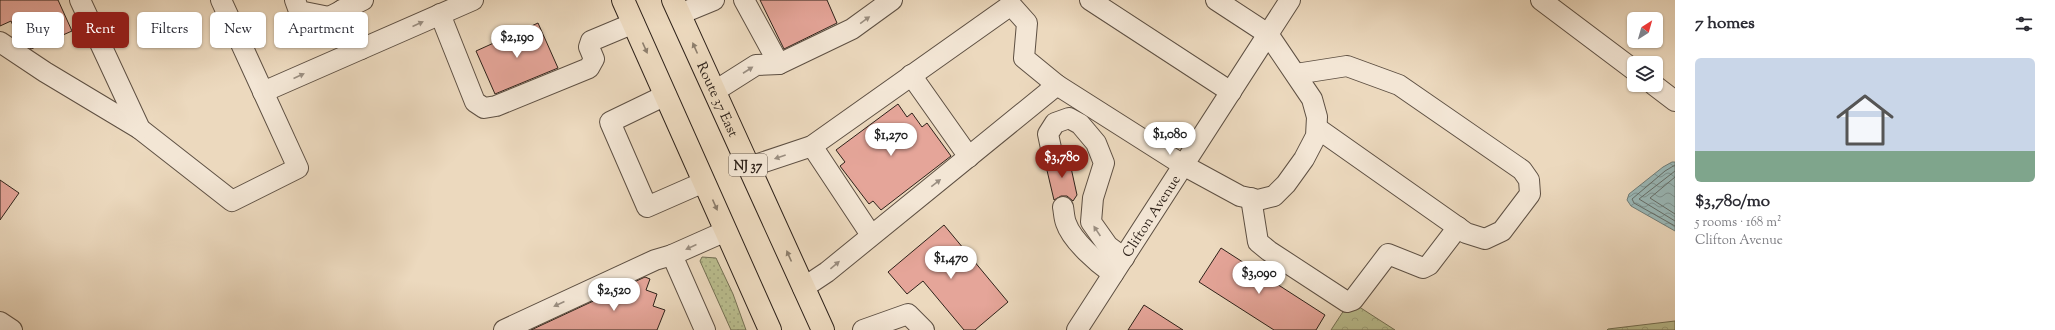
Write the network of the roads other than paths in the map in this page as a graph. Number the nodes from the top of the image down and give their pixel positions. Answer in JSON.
{"nodes":[{"id":1,"x":80,"y":0,"type":"edge"},
{"id":2,"x":221,"y":0,"type":"edge"},
{"id":3,"x":295,"y":0,"type":"edge"},
{"id":4,"x":363,"y":0,"type":"edge"},
{"id":5,"x":473,"y":0,"type":"edge"},
{"id":6,"x":623,"y":0,"type":"edge"},
{"id":7,"x":714,"y":0,"type":"edge"},
{"id":8,"x":744,"y":0,"type":"edge"},
{"id":9,"x":892,"y":0,"type":"edge"},
{"id":10,"x":1090,"y":0,"type":"edge"},
{"id":11,"x":1217,"y":0,"type":"edge"},
{"id":12,"x":1290,"y":0,"type":"edge"},
{"id":13,"x":1541,"y":0,"type":"edge"},
{"id":14,"x":677,"y":7,"type":"edge"},
{"id":15,"x":342,"y":10,"type":"junction"},
{"id":16,"x":440,"y":14,"type":"junction"},
{"id":17,"x":634,"y":23,"type":"junction"},
{"id":18,"x":1268,"y":34,"type":"junction"},
{"id":19,"x":0,"y":42,"type":"edge"},
{"id":20,"x":361,"y":49,"type":"junction"},
{"id":21,"x":779,"y":64,"type":"junction"},
{"id":22,"x":1627,"y":65,"type":"edge"},
{"id":23,"x":1296,"y":74,"type":"junction"},
{"id":24,"x":911,"y":75,"type":"junction"},
{"id":25,"x":1057,"y":85,"type":"junction"},
{"id":26,"x":263,"y":92,"type":"junction"},
{"id":27,"x":715,"y":92,"type":"junction"},
{"id":28,"x":1231,"y":92,"type":"junction"},
{"id":29,"x":1663,"y":92,"type":"edge"},
{"id":30,"x":666,"y":95,"type":"junction"},
{"id":31,"x":1675,"y":101,"type":"edge"},
{"id":32,"x":1317,"y":128,"type":"junction"},
{"id":33,"x":140,"y":129,"type":"junction"},
{"id":34,"x":812,"y":146,"type":"junction"},
{"id":35,"x":1052,"y":153,"type":"dead end"},
{"id":36,"x":968,"y":157,"type":"junction"},
{"id":37,"x":1183,"y":165,"type":"junction"},
{"id":38,"x":749,"y":167,"type":"junction"},
{"id":39,"x":704,"y":182,"type":"junction"},
{"id":40,"x":1251,"y":198,"type":"junction"},
{"id":41,"x":1063,"y":207,"type":"dead end"},
{"id":42,"x":1458,"y":227,"type":"junction"},
{"id":43,"x":726,"y":231,"type":"junction"},
{"id":44,"x":871,"y":234,"type":"junction"},
{"id":45,"x":672,"y":255,"type":"junction"},
{"id":46,"x":1119,"y":266,"type":"junction"},
{"id":47,"x":803,"y":288,"type":"junction"},
{"id":48,"x":0,"y":322,"type":"edge"},
{"id":49,"x":12,"y":330,"type":"edge"},
{"id":50,"x":504,"y":330,"type":"edge"},
{"id":51,"x":705,"y":330,"type":"edge"},
{"id":52,"x":770,"y":330,"type":"edge"},
{"id":53,"x":823,"y":330,"type":"edge"},
{"id":54,"x":863,"y":330,"type":"edge"},
{"id":55,"x":924,"y":330,"type":"edge"},
{"id":56,"x":1077,"y":330,"type":"edge"}],
"edges":[{"from":1,"to":33,"type":"street"},
{"from":2,"to":26,"type":"street"},
{"from":3,"to":15,"type":"street"},
{"from":4,"to":15,"type":"street"},
{"from":5,"to":16,"type":"street"},
{"from":6,"to":17,"type":"highway"},
{"from":7,"to":14,"type":"street"},
{"from":8,"to":21,"type":"street"},
{"from":21,"to":9,"type":"street","one_way":true},
{"from":10,"to":28,"type":"street"},
{"from":11,"to":18,"type":"street"},
{"from":12,"to":18,"type":"street","name":"Clifton Avenue"},
{"from":13,"to":22,"type":"street"},
{"from":27,"to":14,"type":"highway","name":"Route 37 East","number":"NJ 37","one_way":true},
{"from":15,"to":20,"type":"street"},
{"from":16,"to":17,"type":"street"},
{"from":20,"to":16,"type":"street","one_way":true},
{"from":17,"to":30,"type":"highway","one_way":true},
{"from":18,"to":23,"type":"street"},
{"from":18,"to":28,"type":"street","name":"Clifton Avenue"},
{"from":19,"to":33,"type":"street"},
{"from":26,"to":20,"type":"street","one_way":true},
{"from":27,"to":21,"type":"street","one_way":true},
{"from":23,"to":32,"type":"street"},
{"from":23,"to":42,"type":"street"},
{"from":24,"to":25,"type":"street"},
{"from":24,"to":34,"type":"street"},
{"from":24,"to":36,"type":"street"},
{"from":25,"to":36,"type":"street"},
{"from":25,"to":37,"type":"street"},
{"from":26,"to":33,"type":"street"},
{"from":27,"to":38,"type":"highway","name":"Route 37 East","number":"NJ 37"},
{"from":28,"to":37,"type":"street","name":"Clifton Avenue"},
{"from":29,"to":31,"type":"street"},
{"from":30,"to":39,"type":"highway"},
{"from":30,"to":39,"type":"street"},
{"from":32,"to":40,"type":"street"},
{"from":32,"to":42,"type":"street"},
{"from":34,"to":38,"type":"street","one_way":true},
{"from":34,"to":44,"type":"street"},
{"from":46,"to":35,"type":"street","one_way":true},
{"from":44,"to":36,"type":"street","one_way":true},
{"from":37,"to":40,"type":"street"},
{"from":37,"to":46,"type":"street","name":"Clifton Avenue"},
{"from":47,"to":38,"type":"highway","name":"Route 37 East","number":"NJ 37","one_way":true},
{"from":39,"to":43,"type":"highway","one_way":true},
{"from":40,"to":42,"type":"street"},
{"from":41,"to":46,"type":"street"},
{"from":43,"to":45,"type":"street","one_way":true},
{"from":43,"to":52,"type":"highway"},
{"from":47,"to":44,"type":"street","one_way":true},
{"from":45,"to":50,"type":"street","one_way":true},
{"from":45,"to":51,"type":"street"},
{"from":46,"to":56,"type":"street","name":"Clifton Avenue"},
{"from":47,"to":53,"type":"highway","name":"Route 37 East","number":"NJ 37"},
{"from":48,"to":49,"type":"street"},
{"from":54,"to":55,"type":"street"}]}
